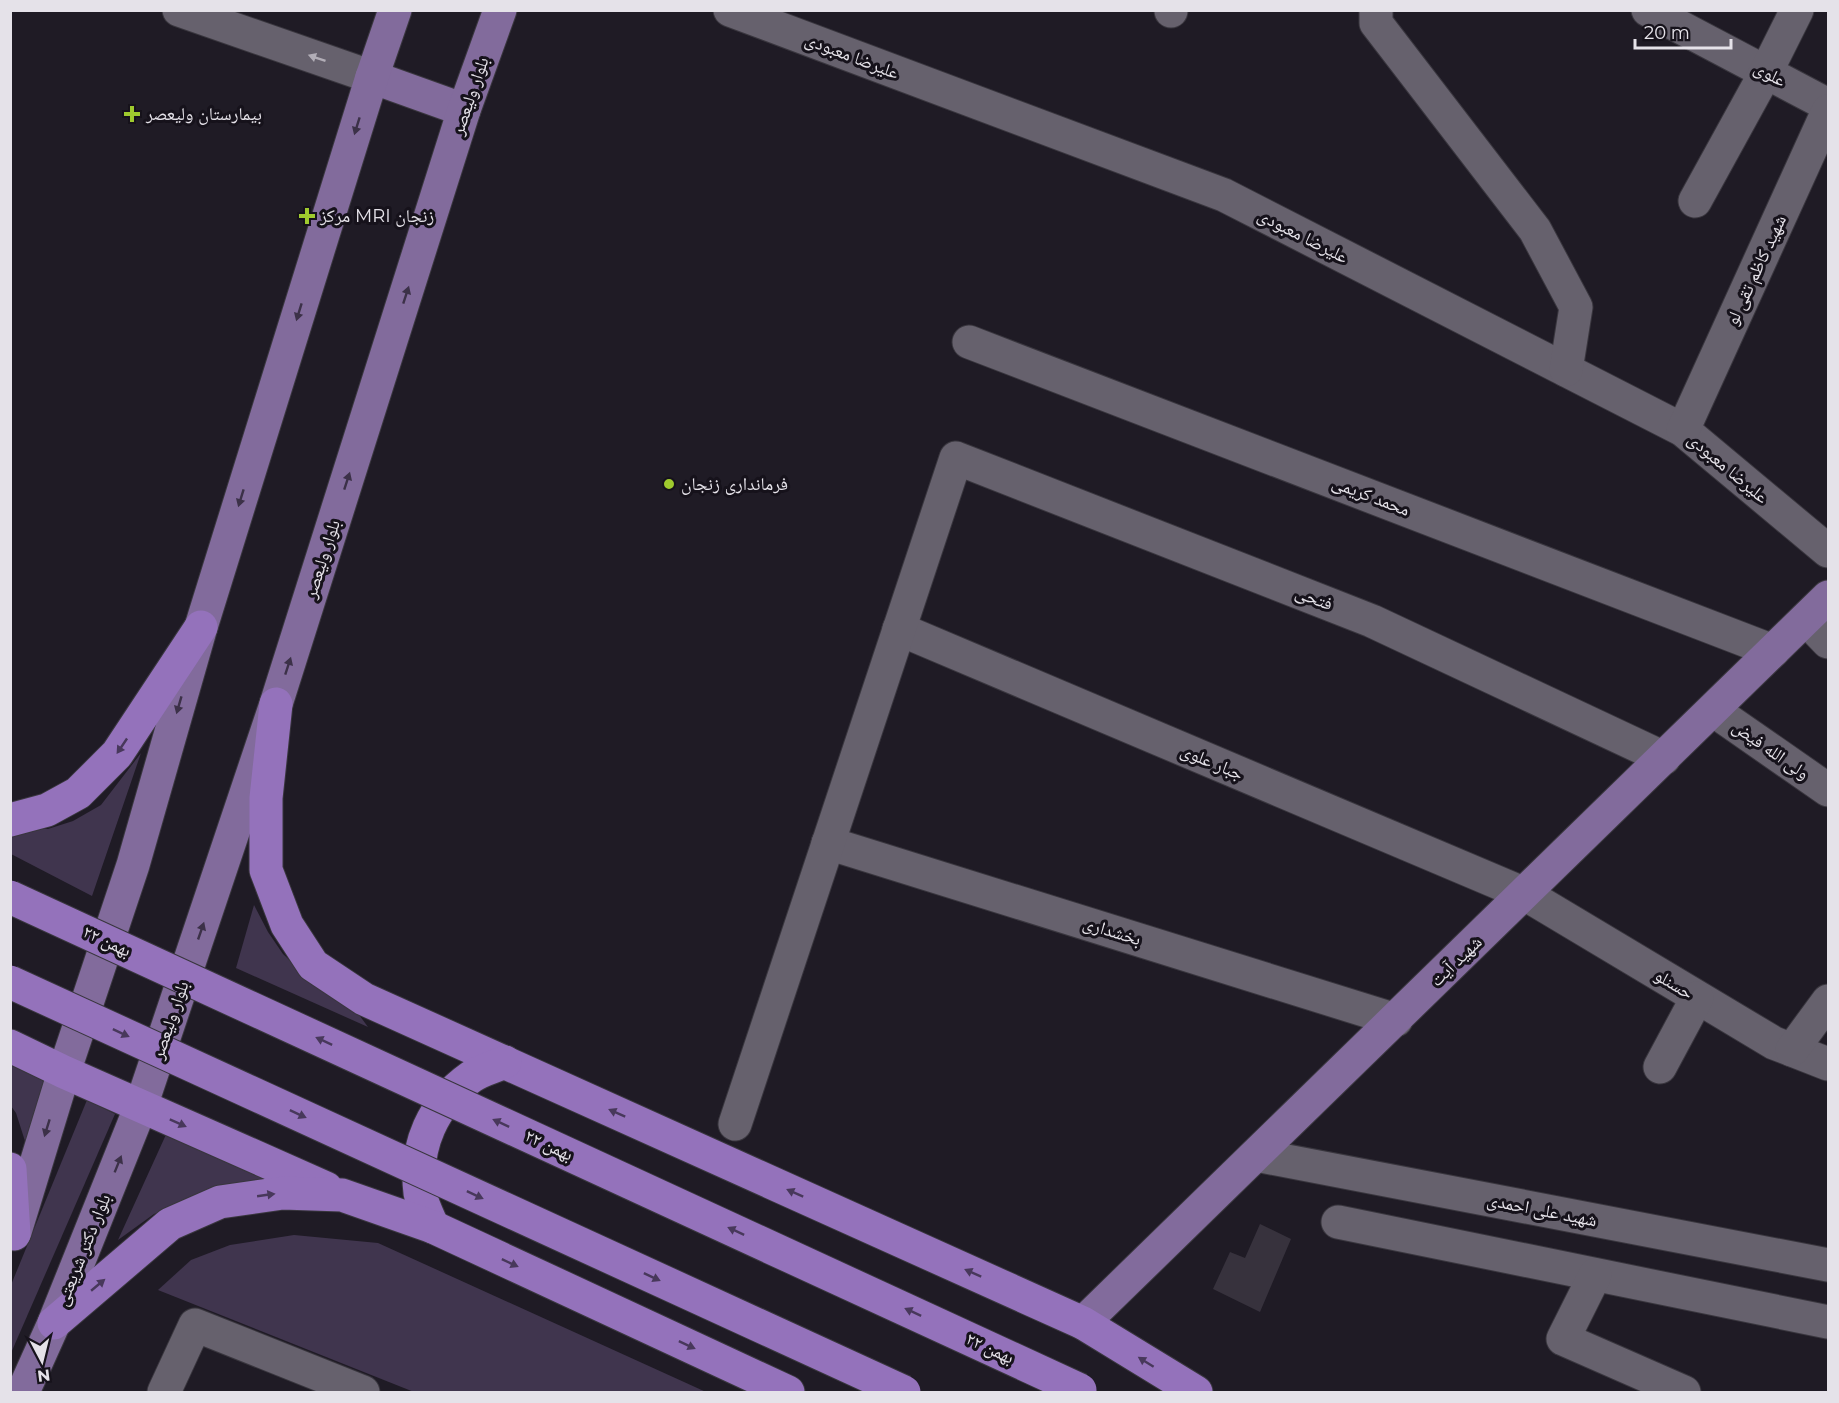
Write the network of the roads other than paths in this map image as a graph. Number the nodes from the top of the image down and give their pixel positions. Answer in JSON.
{"nodes":[{"id":1,"x":178,"y":10,"type":"edge"},
{"id":2,"x":395,"y":10,"type":"edge"},
{"id":3,"x":500,"y":10,"type":"edge"},
{"id":4,"x":730,"y":10,"type":"edge"},
{"id":5,"x":1376,"y":10,"type":"edge"},
{"id":6,"x":1648,"y":10,"type":"edge"},
{"id":7,"x":1797,"y":10,"type":"edge"},
{"id":8,"x":1766,"y":72,"type":"junction"},
{"id":9,"x":372,"y":77,"type":"junction"},
{"id":10,"x":1828,"y":105,"type":"edge"},
{"id":11,"x":464,"y":110,"type":"junction"},
{"id":12,"x":1828,"y":111,"type":"edge"},
{"id":13,"x":1695,"y":201,"type":"dead end"},
{"id":14,"x":969,"y":342,"type":"dead end"},
{"id":15,"x":1566,"y":370,"type":"junction"},
{"id":16,"x":1683,"y":430,"type":"junction"},
{"id":17,"x":1828,"y":551,"type":"edge"},
{"id":18,"x":1817,"y":608,"type":"edge"},
{"id":19,"x":201,"y":627,"type":"junction"},
{"id":20,"x":899,"y":629,"type":"junction"},
{"id":21,"x":1828,"y":642,"type":"edge"},
{"id":22,"x":1773,"y":651,"type":"junction"},
{"id":23,"x":276,"y":704,"type":"junction"},
{"id":24,"x":1713,"y":710,"type":"junction"},
{"id":25,"x":1664,"y":758,"type":"junction"},
{"id":26,"x":1828,"y":790,"type":"edge"},
{"id":27,"x":10,"y":820,"type":"edge"},
{"id":28,"x":828,"y":843,"type":"junction"},
{"id":29,"x":1525,"y":894,"type":"junction"},
{"id":30,"x":10,"y":897,"type":"edge"},
{"id":31,"x":10,"y":982,"type":"edge"},
{"id":32,"x":1697,"y":998,"type":"junction"},
{"id":33,"x":1828,"y":1001,"type":"edge"},
{"id":34,"x":1396,"y":1020,"type":"junction"},
{"id":35,"x":10,"y":1046,"type":"edge"},
{"id":36,"x":1792,"y":1050,"type":"junction"},
{"id":37,"x":505,"y":1062,"type":"junction"},
{"id":38,"x":1828,"y":1064,"type":"edge"},
{"id":39,"x":1660,"y":1067,"type":"dead end"},
{"id":40,"x":64,"y":1072,"type":"junction"},
{"id":41,"x":141,"y":1106,"type":"junction"},
{"id":42,"x":735,"y":1124,"type":"dead end"},
{"id":43,"x":1256,"y":1155,"type":"junction"},
{"id":44,"x":10,"y":1169,"type":"edge"},
{"id":45,"x":342,"y":1195,"type":"junction"},
{"id":46,"x":1338,"y":1222,"type":"dead end"},
{"id":47,"x":433,"y":1227,"type":"junction"},
{"id":48,"x":12,"y":1238,"type":"edge"},
{"id":49,"x":1828,"y":1265,"type":"edge"},
{"id":50,"x":1595,"y":1275,"type":"junction"},
{"id":51,"x":1828,"y":1322,"type":"edge"},
{"id":52,"x":54,"y":1323,"type":"junction"},
{"id":53,"x":1083,"y":1323,"type":"junction"},
{"id":54,"x":1665,"y":1389,"type":"edge"},
{"id":55,"x":1084,"y":1391,"type":"edge"},
{"id":56,"x":23,"y":1392,"type":"edge"},
{"id":57,"x":164,"y":1392,"type":"edge"},
{"id":58,"x":363,"y":1392,"type":"edge"},
{"id":59,"x":788,"y":1392,"type":"edge"},
{"id":60,"x":904,"y":1392,"type":"edge"},
{"id":61,"x":1196,"y":1392,"type":"edge"}],
"edges":[{"from":9,"to":1,"type":"street","one_way":true},
{"from":2,"to":9,"type":"main road"},
{"from":3,"to":11,"type":"main road","name":"بلوار ولیعصر"},
{"from":4,"to":15,"type":"street","name":"علیرضا معبودی"},
{"from":5,"to":15,"type":"street"},
{"from":6,"to":8,"type":"street","name":"علوی"},
{"from":7,"to":8,"type":"street"},
{"from":8,"to":10,"type":"street","name":"علوی"},
{"from":8,"to":13,"type":"street"},
{"from":9,"to":11,"type":"main road"},
{"from":9,"to":19,"type":"main road","one_way":true},
{"from":23,"to":11,"type":"main road","name":"بلوار ولیعصر","one_way":true},
{"from":12,"to":16,"type":"street","name":"شهید کاظم تقی لو"},
{"from":14,"to":22,"type":"street","name":"محمد کریمی"},
{"from":15,"to":16,"type":"street","name":"علیرضا معبودی"},
{"from":16,"to":17,"type":"street","name":"علیرضا معبودی"},
{"from":18,"to":21,"type":"street"},
{"from":18,"to":22,"type":"main road","name":"شهید آیت"},
{"from":19,"to":27,"type":"highway","one_way":true},
{"from":19,"to":40,"type":"main road","one_way":true},
{"from":20,"to":25,"type":"street","name":"فتحی"},
{"from":20,"to":28,"type":"street"},
{"from":20,"to":29,"type":"street","name":"جبار علوی"},
{"from":22,"to":24,"type":"main road","name":"شهید آیت"},
{"from":23,"to":37,"type":"highway"},
{"from":41,"to":23,"type":"main road","name":"بلوار ولیعصر","one_way":true},
{"from":24,"to":25,"type":"main road","name":"شهید آیت"},
{"from":24,"to":26,"type":"street","name":"ولی الله فیض"},
{"from":25,"to":29,"type":"main road","name":"شهید آیت"},
{"from":28,"to":34,"type":"street","name":"بخشداری"},
{"from":28,"to":42,"type":"street"},
{"from":29,"to":32,"type":"street","name":"حسنلو"},
{"from":29,"to":34,"type":"main road","name":"شهید آیت"},
{"from":55,"to":30,"type":"highway","name":"۲۲ بهمن","one_way":true,"bridge":true},
{"from":31,"to":60,"type":"highway","one_way":true,"bridge":true},
{"from":32,"to":36,"type":"street","name":"حسنلو"},
{"from":32,"to":39,"type":"street"},
{"from":33,"to":36,"type":"street"},
{"from":34,"to":43,"type":"main road","name":"شهید آیت"},
{"from":35,"to":40,"type":"highway"},
{"from":36,"to":38,"type":"street","name":"حسنلو"},
{"from":37,"to":47,"type":"highway"},
{"from":53,"to":37,"type":"highway","one_way":true},
{"from":40,"to":41,"type":"highway"},
{"from":40,"to":48,"type":"main road","one_way":true},
{"from":41,"to":45,"type":"highway","one_way":true},
{"from":52,"to":41,"type":"main road","name":"بلوار دکتر شریعتی","one_way":true},
{"from":43,"to":49,"type":"street","name":"شهید علی احمدی"},
{"from":43,"to":53,"type":"main road","name":"شهید آیت"},
{"from":44,"to":48,"type":"highway"},
{"from":45,"to":47,"type":"highway"},
{"from":52,"to":45,"type":"highway","one_way":true},
{"from":46,"to":50,"type":"street"},
{"from":47,"to":59,"type":"highway","one_way":true},
{"from":50,"to":51,"type":"street"},
{"from":50,"to":54,"type":"street"},
{"from":52,"to":56,"type":"main road","name":"بلوار دکتر شریعتی"},
{"from":61,"to":53,"type":"highway","one_way":true},
{"from":57,"to":58,"type":"street"}]}
